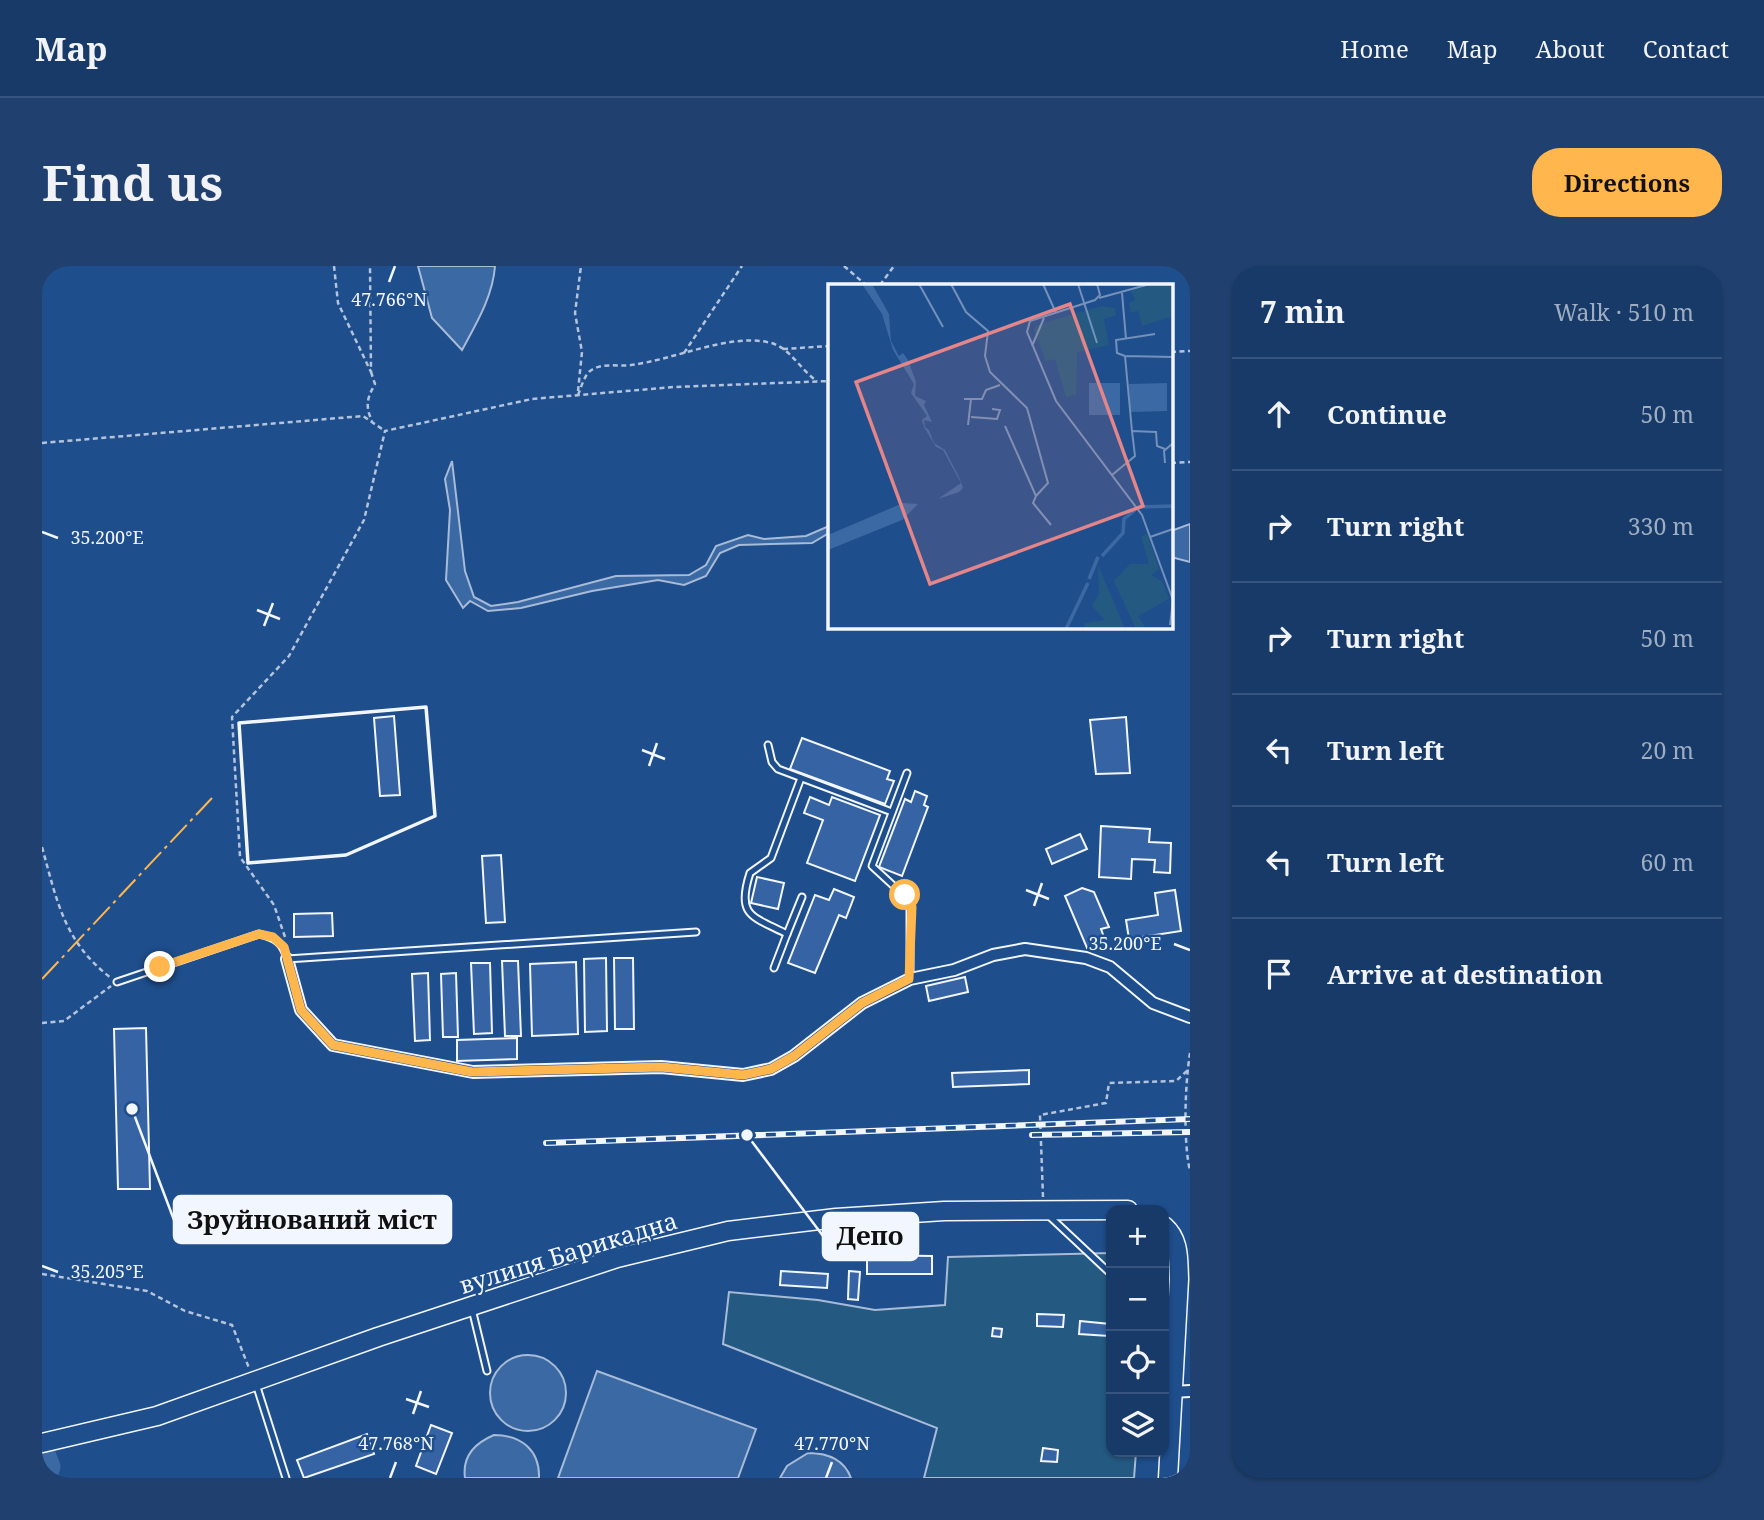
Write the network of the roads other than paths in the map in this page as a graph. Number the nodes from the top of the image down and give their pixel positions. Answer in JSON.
{"nodes":[{"id":1,"x":768,"y":745,"type":"dead end"},
{"id":2,"x":907,"y":773,"type":"dead end"},
{"id":3,"x":801,"y":778,"type":"junction"},
{"id":4,"x":892,"y":812,"type":"junction"},
{"id":5,"x":802,"y":897,"type":"dead end"},
{"id":6,"x":696,"y":932,"type":"dead end"},
{"id":7,"x":787,"y":934,"type":"junction"},
{"id":8,"x":286,"y":953,"type":"junction"},
{"id":9,"x":774,"y":968,"type":"dead end"},
{"id":10,"x":909,"y":979,"type":"junction"},
{"id":11,"x":117,"y":982,"type":"road end"},
{"id":12,"x":1190,"y":1017,"type":"edge"},
{"id":13,"x":1106,"y":1210,"type":"edge"},
{"id":14,"x":1043,"y":1211,"type":"junction"},
{"id":15,"x":1169,"y":1230,"type":"edge"},
{"id":16,"x":1106,"y":1269,"type":"edge"},
{"id":17,"x":471,"y":1306,"type":"junction"},
{"id":18,"x":487,"y":1371,"type":"dead end"},
{"id":19,"x":255,"y":1381,"type":"junction"},
{"id":20,"x":1181,"y":1391,"type":"edge"},
{"id":21,"x":42,"y":1443,"type":"edge"},
{"id":22,"x":286,"y":1478,"type":"edge"},
{"id":23,"x":1168,"y":1478,"type":"edge"}],
"edges":[{"from":1,"to":3,"type":"lane"},
{"from":2,"to":4,"type":"lane"},
{"from":3,"to":4,"type":"lane"},
{"from":3,"to":7,"type":"lane"},
{"from":4,"to":10,"type":"lane"},
{"from":5,"to":7,"type":"lane"},
{"from":6,"to":8,"type":"lane"},
{"from":7,"to":9,"type":"lane"},
{"from":8,"to":10,"type":"street"},
{"from":8,"to":11,"type":"lane"},
{"from":10,"to":12,"type":"street"},
{"from":13,"to":14,"type":"main road","name":"вулиця Барикадна"},
{"from":14,"to":16,"type":"lane"},
{"from":14,"to":17,"type":"main road","name":"вулиця Барикадна"},
{"from":15,"to":20,"type":"main road"},
{"from":17,"to":18,"type":"lane"},
{"from":17,"to":19,"type":"main road","name":"вулиця Барикадна"},
{"from":19,"to":21,"type":"main road","name":"вулиця Барикадна"},
{"from":19,"to":22,"type":"lane"},
{"from":20,"to":23,"type":"main road"}]}
